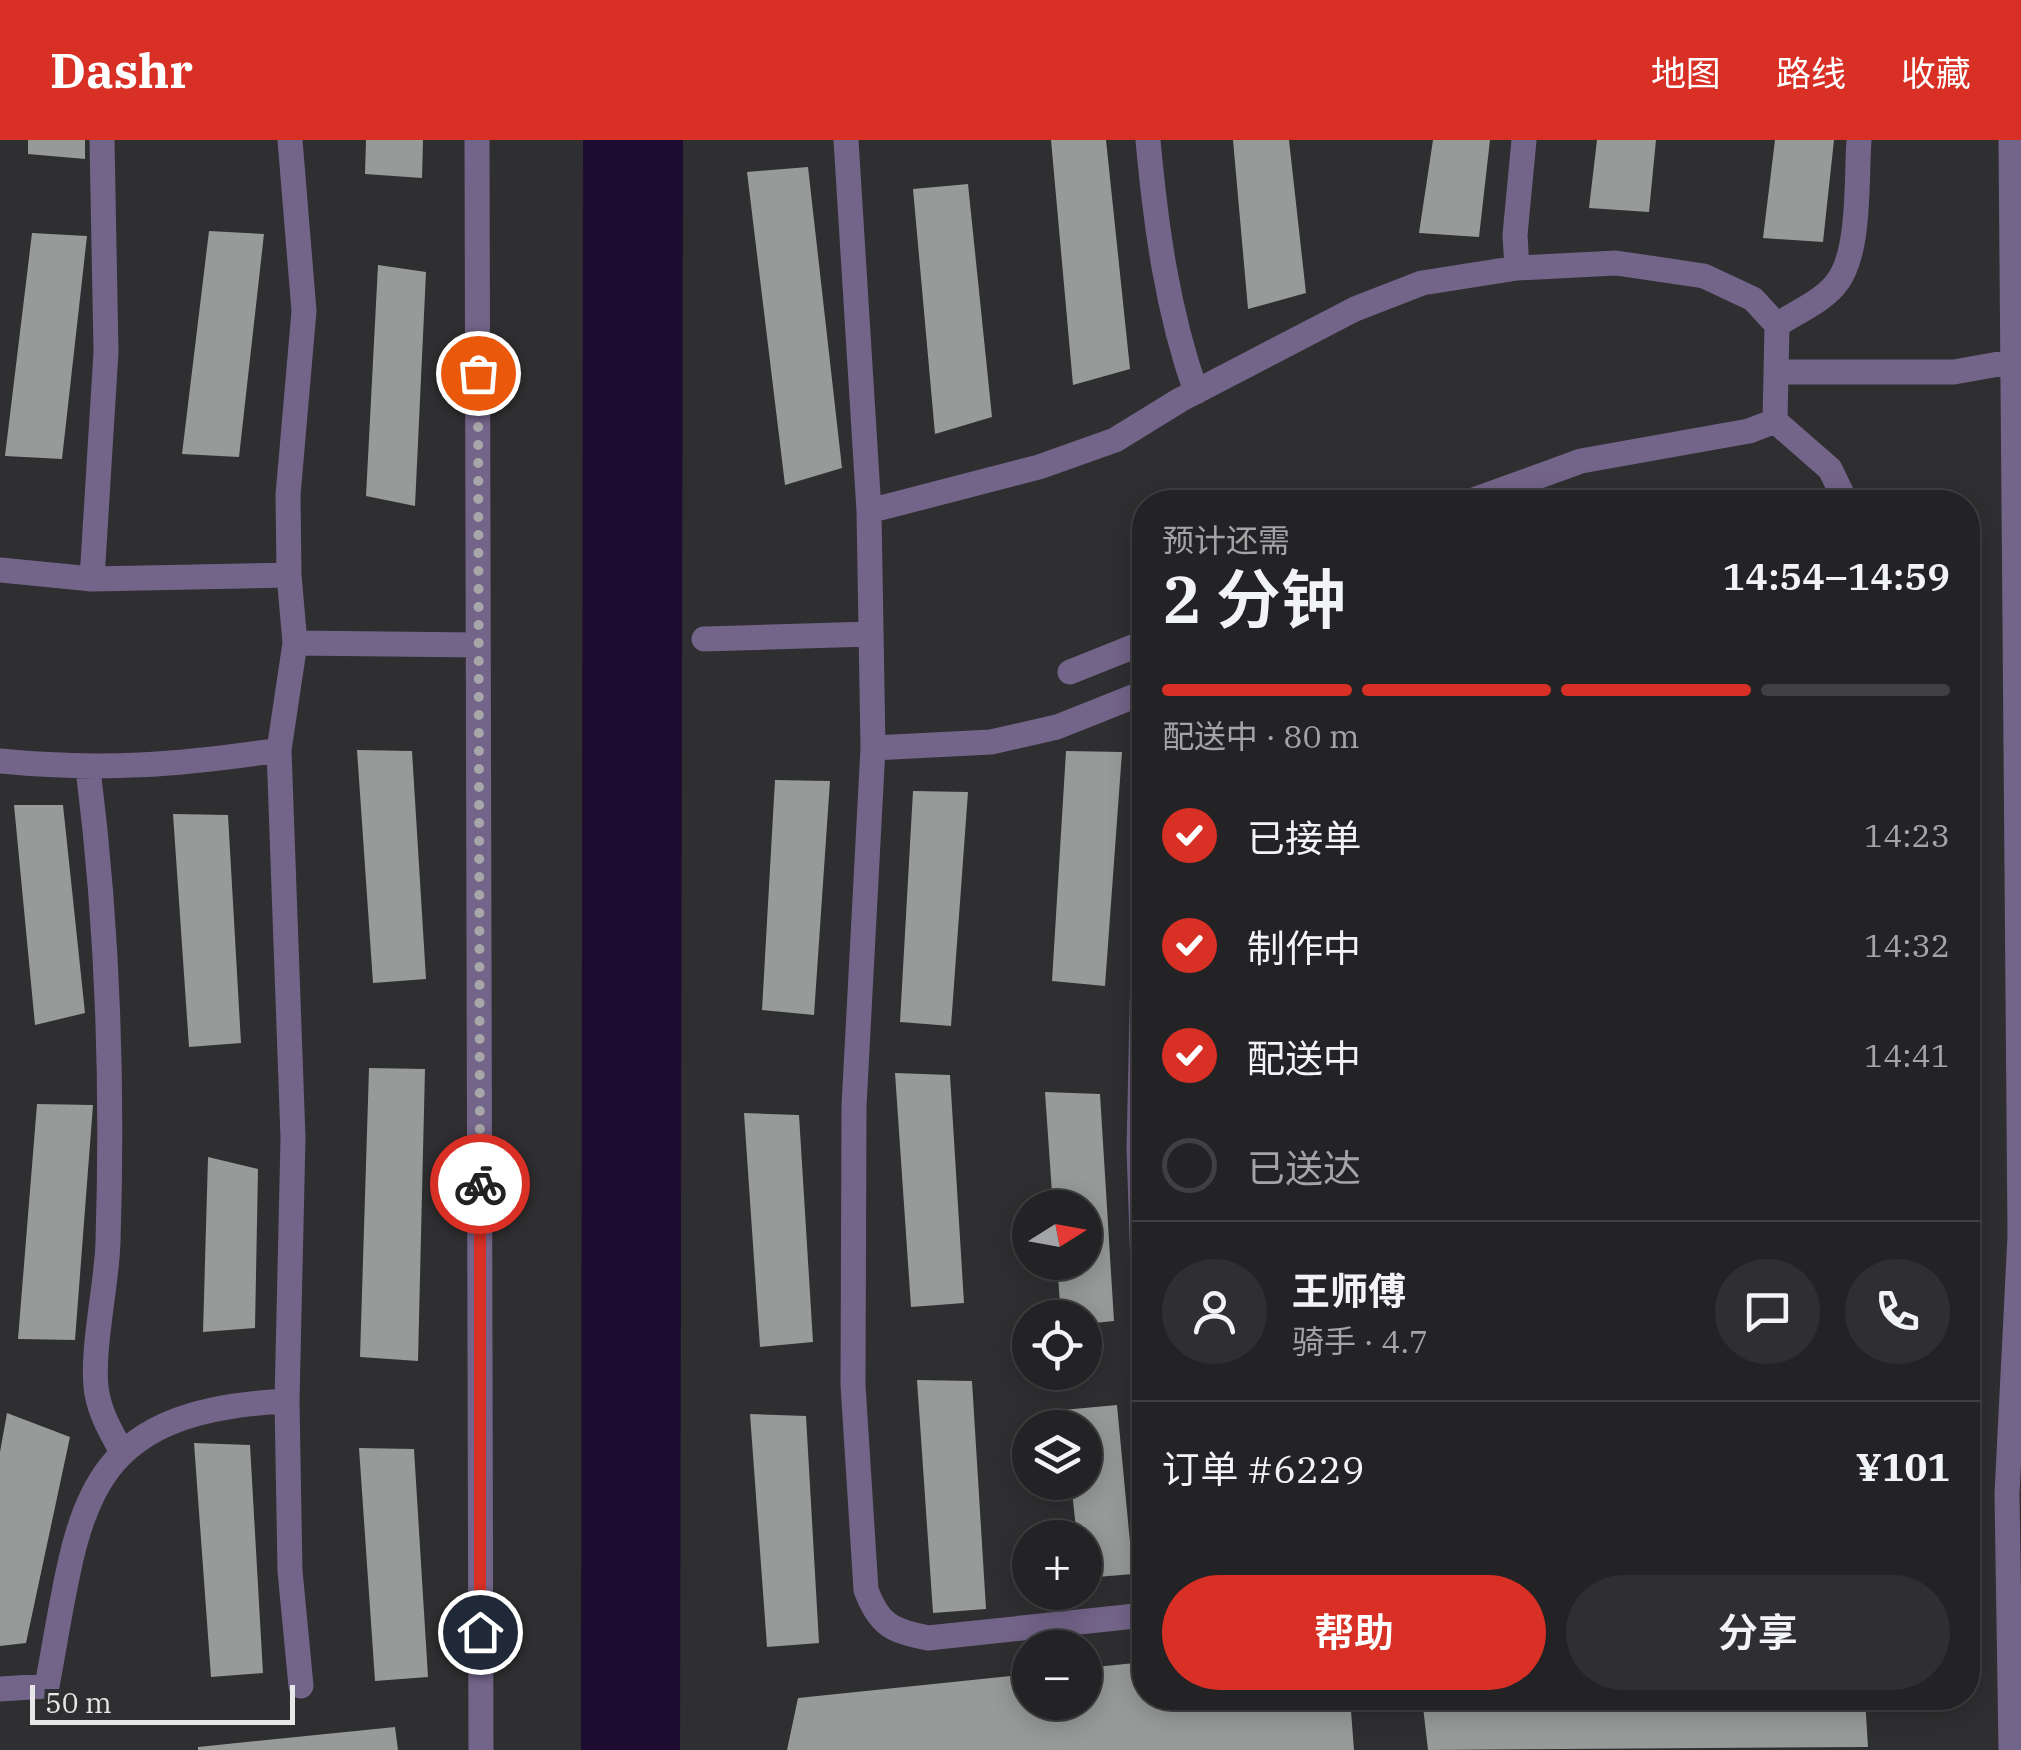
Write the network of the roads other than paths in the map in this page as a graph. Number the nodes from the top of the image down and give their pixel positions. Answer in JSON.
{"nodes":[{"id":1,"x":102,"y":140,"type":"edge"},
{"id":2,"x":290,"y":140,"type":"edge"},
{"id":3,"x":477,"y":140,"type":"edge"},
{"id":4,"x":846,"y":140,"type":"edge"},
{"id":5,"x":1148,"y":140,"type":"edge"},
{"id":6,"x":1524,"y":140,"type":"edge"},
{"id":7,"x":1859,"y":140,"type":"edge"},
{"id":8,"x":2011,"y":140,"type":"edge"},
{"id":9,"x":1517,"y":268,"type":"junction"},
{"id":10,"x":1777,"y":325,"type":"junction"},
{"id":11,"x":2017,"y":360,"type":"edge"},
{"id":12,"x":1776,"y":372,"type":"junction"},
{"id":13,"x":1196,"y":392,"type":"junction"},
{"id":14,"x":1776,"y":421,"type":"junction"},
{"id":15,"x":1519,"y":490,"type":"edge"},
{"id":16,"x":1840,"y":490,"type":"edge"},
{"id":17,"x":869,"y":511,"type":"junction"},
{"id":18,"x":0,"y":570,"type":"edge"},
{"id":19,"x":289,"y":576,"type":"junction"},
{"id":20,"x":92,"y":579,"type":"junction"},
{"id":21,"x":871,"y":634,"type":"junction"},
{"id":22,"x":704,"y":639,"type":"dead end"},
{"id":23,"x":295,"y":643,"type":"junction"},
{"id":24,"x":478,"y":646,"type":"junction"},
{"id":25,"x":1132,"y":647,"type":"edge"},
{"id":26,"x":1070,"y":672,"type":"dead end"},
{"id":27,"x":1132,"y":697,"type":"edge"},
{"id":28,"x":874,"y":748,"type":"junction"},
{"id":29,"x":279,"y":750,"type":"junction"},
{"id":30,"x":0,"y":760,"type":"edge"},
{"id":31,"x":88,"y":769,"type":"junction"},
{"id":32,"x":287,"y":1400,"type":"junction"},
{"id":33,"x":122,"y":1450,"type":"junction"},
{"id":34,"x":1132,"y":1616,"type":"edge"},
{"id":35,"x":301,"y":1686,"type":"dead end"},
{"id":36,"x":0,"y":1690,"type":"edge"},
{"id":37,"x":481,"y":1750,"type":"edge"},
{"id":38,"x":2011,"y":1750,"type":"edge"}],
"edges":[{"from":1,"to":20,"type":"street"},
{"from":2,"to":19,"type":"street"},
{"from":3,"to":24,"type":"street"},
{"from":4,"to":17,"type":"street"},
{"from":5,"to":13,"type":"street"},
{"from":6,"to":9,"type":"street"},
{"from":7,"to":10,"type":"street"},
{"from":8,"to":11,"type":"street"},
{"from":9,"to":10,"type":"street"},
{"from":9,"to":13,"type":"street"},
{"from":10,"to":12,"type":"street"},
{"from":11,"to":12,"type":"street"},
{"from":11,"to":38,"type":"street"},
{"from":12,"to":14,"type":"street"},
{"from":13,"to":17,"type":"street"},
{"from":14,"to":15,"type":"street"},
{"from":14,"to":16,"type":"street"},
{"from":17,"to":21,"type":"street"},
{"from":18,"to":20,"type":"street"},
{"from":19,"to":20,"type":"street"},
{"from":19,"to":23,"type":"street"},
{"from":21,"to":22,"type":"street"},
{"from":21,"to":28,"type":"street"},
{"from":23,"to":24,"type":"street"},
{"from":23,"to":29,"type":"street"},
{"from":24,"to":37,"type":"street"},
{"from":25,"to":26,"type":"street"},
{"from":27,"to":28,"type":"street"},
{"from":28,"to":34,"type":"street"},
{"from":29,"to":31,"type":"street"},
{"from":29,"to":32,"type":"street"},
{"from":30,"to":31,"type":"street"},
{"from":31,"to":33,"type":"street"},
{"from":32,"to":33,"type":"street"},
{"from":32,"to":35,"type":"street"},
{"from":33,"to":36,"type":"street"}]}
